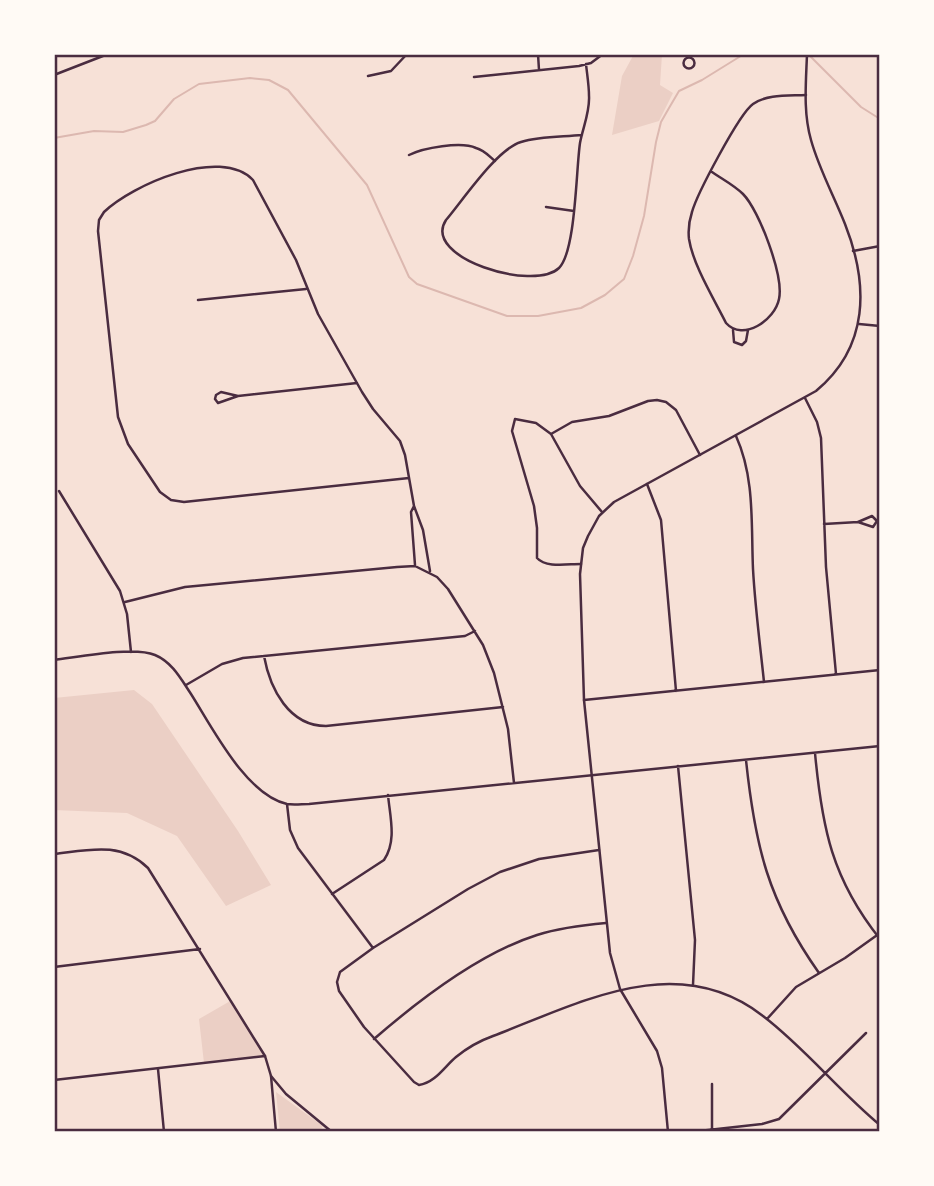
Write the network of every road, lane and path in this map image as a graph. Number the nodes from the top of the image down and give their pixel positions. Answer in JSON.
{"nodes":[{"id":1,"x":108,"y":54,"type":"edge"},
{"id":2,"x":407,"y":54,"type":"edge"},
{"id":3,"x":538,"y":54,"type":"edge"},
{"id":4,"x":603,"y":54,"type":"edge"},
{"id":5,"x":807,"y":54,"type":"edge"},
{"id":6,"x":586,"y":64,"type":"junction"},
{"id":7,"x":539,"y":70,"type":"junction"},
{"id":8,"x":54,"y":75,"type":"edge"},
{"id":9,"x":368,"y":76,"type":"dead end"},
{"id":10,"x":474,"y":77,"type":"dead end"},
{"id":11,"x":806,"y":95,"type":"junction"},
{"id":12,"x":582,"y":135,"type":"junction"},
{"id":13,"x":409,"y":155,"type":"dead end"},
{"id":14,"x":495,"y":161,"type":"junction"},
{"id":15,"x":712,"y":172,"type":"junction"},
{"id":16,"x":546,"y":207,"type":"dead end"},
{"id":17,"x":573,"y":211,"type":"junction"},
{"id":18,"x":880,"y":246,"type":"edge"},
{"id":19,"x":853,"y":251,"type":"junction"},
{"id":20,"x":307,"y":289,"type":"junction"},
{"id":21,"x":198,"y":300,"type":"dead end"},
{"id":22,"x":859,"y":324,"type":"junction"},
{"id":23,"x":880,"y":326,"type":"edge"},
{"id":24,"x":733,"y":329,"type":"junction"},
{"id":25,"x":748,"y":330,"type":"junction"},
{"id":26,"x":357,"y":383,"type":"junction"},
{"id":27,"x":238,"y":396,"type":"junction"},
{"id":28,"x":805,"y":398,"type":"junction"},
{"id":29,"x":551,"y":434,"type":"junction"},
{"id":30,"x":736,"y":435,"type":"junction"},
{"id":31,"x":700,"y":454,"type":"junction"},
{"id":32,"x":409,"y":478,"type":"junction"},
{"id":33,"x":647,"y":483,"type":"junction"},
{"id":34,"x":60,"y":491,"type":"dead end"},
{"id":35,"x":414,"y":506,"type":"junction"},
{"id":36,"x":603,"y":512,"type":"junction"},
{"id":37,"x":858,"y":522,"type":"junction"},
{"id":38,"x":824,"y":524,"type":"junction"},
{"id":39,"x":581,"y":564,"type":"junction"},
{"id":40,"x":415,"y":566,"type":"junction"},
{"id":41,"x":430,"y":571,"type":"junction"},
{"id":42,"x":125,"y":601,"type":"junction"},
{"id":43,"x":475,"y":631,"type":"junction"},
{"id":44,"x":131,"y":652,"type":"junction"},
{"id":45,"x":264,"y":656,"type":"junction"},
{"id":46,"x":54,"y":660,"type":"edge"},
{"id":47,"x":880,"y":670,"type":"edge"},
{"id":48,"x":836,"y":674,"type":"junction"},
{"id":49,"x":764,"y":682,"type":"junction"},
{"id":50,"x":185,"y":686,"type":"junction"},
{"id":51,"x":676,"y":691,"type":"junction"},
{"id":52,"x":584,"y":699,"type":"junction"},
{"id":53,"x":503,"y":708,"type":"junction"},
{"id":54,"x":880,"y":746,"type":"edge"},
{"id":55,"x":815,"y":753,"type":"junction"},
{"id":56,"x":746,"y":760,"type":"junction"},
{"id":57,"x":678,"y":766,"type":"junction"},
{"id":58,"x":592,"y":776,"type":"junction"},
{"id":59,"x":514,"y":783,"type":"junction"},
{"id":60,"x":388,"y":796,"type":"junction"},
{"id":61,"x":287,"y":804,"type":"junction"},
{"id":62,"x":599,"y":850,"type":"junction"},
{"id":63,"x":54,"y":854,"type":"edge"},
{"id":64,"x":332,"y":894,"type":"junction"},
{"id":65,"x":606,"y":923,"type":"junction"},
{"id":66,"x":878,"y":934,"type":"edge"},
{"id":67,"x":880,"y":939,"type":"edge"},
{"id":68,"x":373,"y":948,"type":"junction"},
{"id":69,"x":200,"y":949,"type":"junction"},
{"id":70,"x":54,"y":967,"type":"edge"},
{"id":71,"x":819,"y":973,"type":"junction"},
{"id":72,"x":693,"y":985,"type":"junction"},
{"id":73,"x":620,"y":989,"type":"junction"},
{"id":74,"x":767,"y":1019,"type":"junction"},
{"id":75,"x":866,"y":1033,"type":"dead end"},
{"id":76,"x":374,"y":1039,"type":"junction"},
{"id":77,"x":265,"y":1056,"type":"junction"},
{"id":78,"x":158,"y":1068,"type":"junction"},
{"id":79,"x":824,"y":1074,"type":"junction"},
{"id":80,"x":271,"y":1076,"type":"junction"},
{"id":81,"x":54,"y":1080,"type":"edge"},
{"id":82,"x":712,"y":1084,"type":"dead end"},
{"id":83,"x":880,"y":1125,"type":"edge"},
{"id":84,"x":712,"y":1129,"type":"junction"},
{"id":85,"x":164,"y":1132,"type":"edge"},
{"id":86,"x":276,"y":1132,"type":"edge"},
{"id":87,"x":332,"y":1132,"type":"edge"},
{"id":88,"x":668,"y":1132,"type":"edge"},
{"id":89,"x":690,"y":1132,"type":"edge"}],
"edges":[{"from":1,"to":8,"type":"street"},
{"from":2,"to":9,"type":"street"},
{"from":3,"to":7,"type":"street"},
{"from":4,"to":6,"type":"street"},
{"from":5,"to":11,"type":"street"},
{"from":6,"to":7,"type":"street"},
{"from":6,"to":12,"type":"street"},
{"from":7,"to":10,"type":"street"},
{"from":11,"to":15,"type":"street"},
{"from":11,"to":19,"type":"street"},
{"from":12,"to":14,"type":"street"},
{"from":12,"to":17,"type":"street"},
{"from":13,"to":14,"type":"street"},
{"from":14,"to":17,"type":"street"},
{"from":15,"to":24,"type":"street"},
{"from":15,"to":25,"type":"street"},
{"from":16,"to":17,"type":"street"},
{"from":18,"to":19,"type":"street"},
{"from":19,"to":22,"type":"street"},
{"from":20,"to":21,"type":"street"},
{"from":20,"to":26,"type":"street"},
{"from":20,"to":32,"type":"street"},
{"from":22,"to":23,"type":"street"},
{"from":22,"to":28,"type":"street"},
{"from":24,"to":25,"type":"street"},
{"from":24,"to":25,"type":"street"},
{"from":26,"to":27,"type":"street"},
{"from":26,"to":32,"type":"street"},
{"from":27,"to":27,"type":"street"},
{"from":28,"to":30,"type":"street"},
{"from":28,"to":38,"type":"street"},
{"from":29,"to":31,"type":"street"},
{"from":29,"to":36,"type":"street"},
{"from":29,"to":39,"type":"street"},
{"from":30,"to":31,"type":"street"},
{"from":30,"to":49,"type":"street"},
{"from":31,"to":33,"type":"street"},
{"from":32,"to":35,"type":"street"},
{"from":33,"to":36,"type":"street"},
{"from":33,"to":51,"type":"street"},
{"from":34,"to":42,"type":"street"},
{"from":35,"to":40,"type":"street"},
{"from":35,"to":41,"type":"street"},
{"from":36,"to":39,"type":"street"},
{"from":37,"to":37,"type":"street"},
{"from":37,"to":38,"type":"street"},
{"from":38,"to":48,"type":"street"},
{"from":39,"to":52,"type":"street"},
{"from":40,"to":41,"type":"street"},
{"from":40,"to":42,"type":"street"},
{"from":41,"to":43,"type":"street"},
{"from":42,"to":44,"type":"street"},
{"from":43,"to":45,"type":"street"},
{"from":43,"to":53,"type":"street"},
{"from":44,"to":46,"type":"street"},
{"from":44,"to":50,"type":"street"},
{"from":45,"to":50,"type":"street"},
{"from":45,"to":53,"type":"street"},
{"from":47,"to":48,"type":"street"},
{"from":48,"to":49,"type":"street"},
{"from":49,"to":51,"type":"street"},
{"from":50,"to":61,"type":"street"},
{"from":51,"to":52,"type":"street"},
{"from":52,"to":58,"type":"street"},
{"from":53,"to":59,"type":"street"},
{"from":54,"to":55,"type":"street"},
{"from":55,"to":56,"type":"street"},
{"from":55,"to":66,"type":"street"},
{"from":56,"to":57,"type":"street"},
{"from":56,"to":71,"type":"street"},
{"from":57,"to":58,"type":"street"},
{"from":57,"to":72,"type":"street"},
{"from":58,"to":59,"type":"street"},
{"from":58,"to":62,"type":"street"},
{"from":59,"to":60,"type":"street"},
{"from":60,"to":61,"type":"street"},
{"from":60,"to":64,"type":"street"},
{"from":61,"to":64,"type":"street"},
{"from":62,"to":65,"type":"street"},
{"from":62,"to":68,"type":"street"},
{"from":63,"to":69,"type":"street"},
{"from":64,"to":68,"type":"street"},
{"from":65,"to":73,"type":"street"},
{"from":65,"to":76,"type":"street"},
{"from":66,"to":67,"type":"street"},
{"from":66,"to":71,"type":"street"},
{"from":68,"to":76,"type":"street"},
{"from":69,"to":70,"type":"street"},
{"from":69,"to":77,"type":"street"},
{"from":71,"to":74,"type":"street"},
{"from":72,"to":73,"type":"street"},
{"from":72,"to":74,"type":"street"},
{"from":73,"to":76,"type":"street"},
{"from":73,"to":88,"type":"street"},
{"from":74,"to":79,"type":"street"},
{"from":75,"to":79,"type":"street"},
{"from":77,"to":78,"type":"street"},
{"from":77,"to":80,"type":"street"},
{"from":78,"to":81,"type":"street"},
{"from":78,"to":85,"type":"street"},
{"from":79,"to":83,"type":"street"},
{"from":79,"to":84,"type":"street"},
{"from":80,"to":86,"type":"street"},
{"from":80,"to":87,"type":"street"},
{"from":82,"to":84,"type":"street"},
{"from":84,"to":89,"type":"street"}]}
